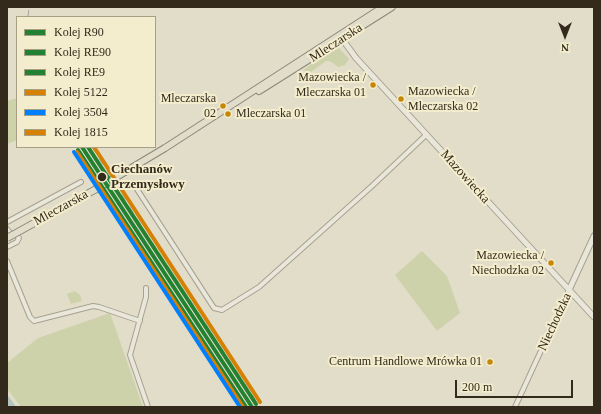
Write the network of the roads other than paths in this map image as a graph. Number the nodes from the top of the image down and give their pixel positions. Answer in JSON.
{"nodes":[{"id":1,"x":383,"y":7,"type":"edge"},
{"id":2,"x":392,"y":7,"type":"edge"},
{"id":3,"x":341,"y":37,"type":"junction"},
{"id":4,"x":426,"y":135,"type":"junction"},
{"id":5,"x":81,"y":182,"type":"dead end"},
{"id":6,"x":133,"y":183,"type":"dead end"},
{"id":7,"x":7,"y":222,"type":"edge"},
{"id":8,"x":7,"y":229,"type":"edge"},
{"id":9,"x":594,"y":236,"type":"edge"},
{"id":10,"x":7,"y":238,"type":"edge"},
{"id":11,"x":7,"y":247,"type":"edge"},
{"id":12,"x":7,"y":261,"type":"edge"},
{"id":13,"x":146,"y":288,"type":"dead end"},
{"id":14,"x":569,"y":290,"type":"junction"},
{"id":15,"x":594,"y":317,"type":"edge"},
{"id":16,"x":140,"y":321,"type":"junction"},
{"id":17,"x":148,"y":407,"type":"edge"},
{"id":18,"x":515,"y":407,"type":"edge"}],
"edges":[{"from":1,"to":3,"type":"main road","name":"Mleczarska"},
{"from":2,"to":3,"type":"main road","name":"Mleczarska"},
{"from":3,"to":4,"type":"street","name":"Mazowiecka"},
{"from":3,"to":10,"type":"main road","name":"Mleczarska","bridge":true},
{"from":4,"to":6,"type":"street"},
{"from":4,"to":14,"type":"street","name":"Mazowiecka"},
{"from":5,"to":7,"type":"street","name":"Mleczarska"},
{"from":8,"to":11,"type":"street"},
{"from":9,"to":14,"type":"street","name":"Niechodzka"},
{"from":12,"to":16,"type":"street"},
{"from":13,"to":16,"type":"street"},
{"from":14,"to":15,"type":"street","name":"Mazowiecka"},
{"from":14,"to":18,"type":"street","name":"Niechodzka"},
{"from":16,"to":17,"type":"street"}]}
